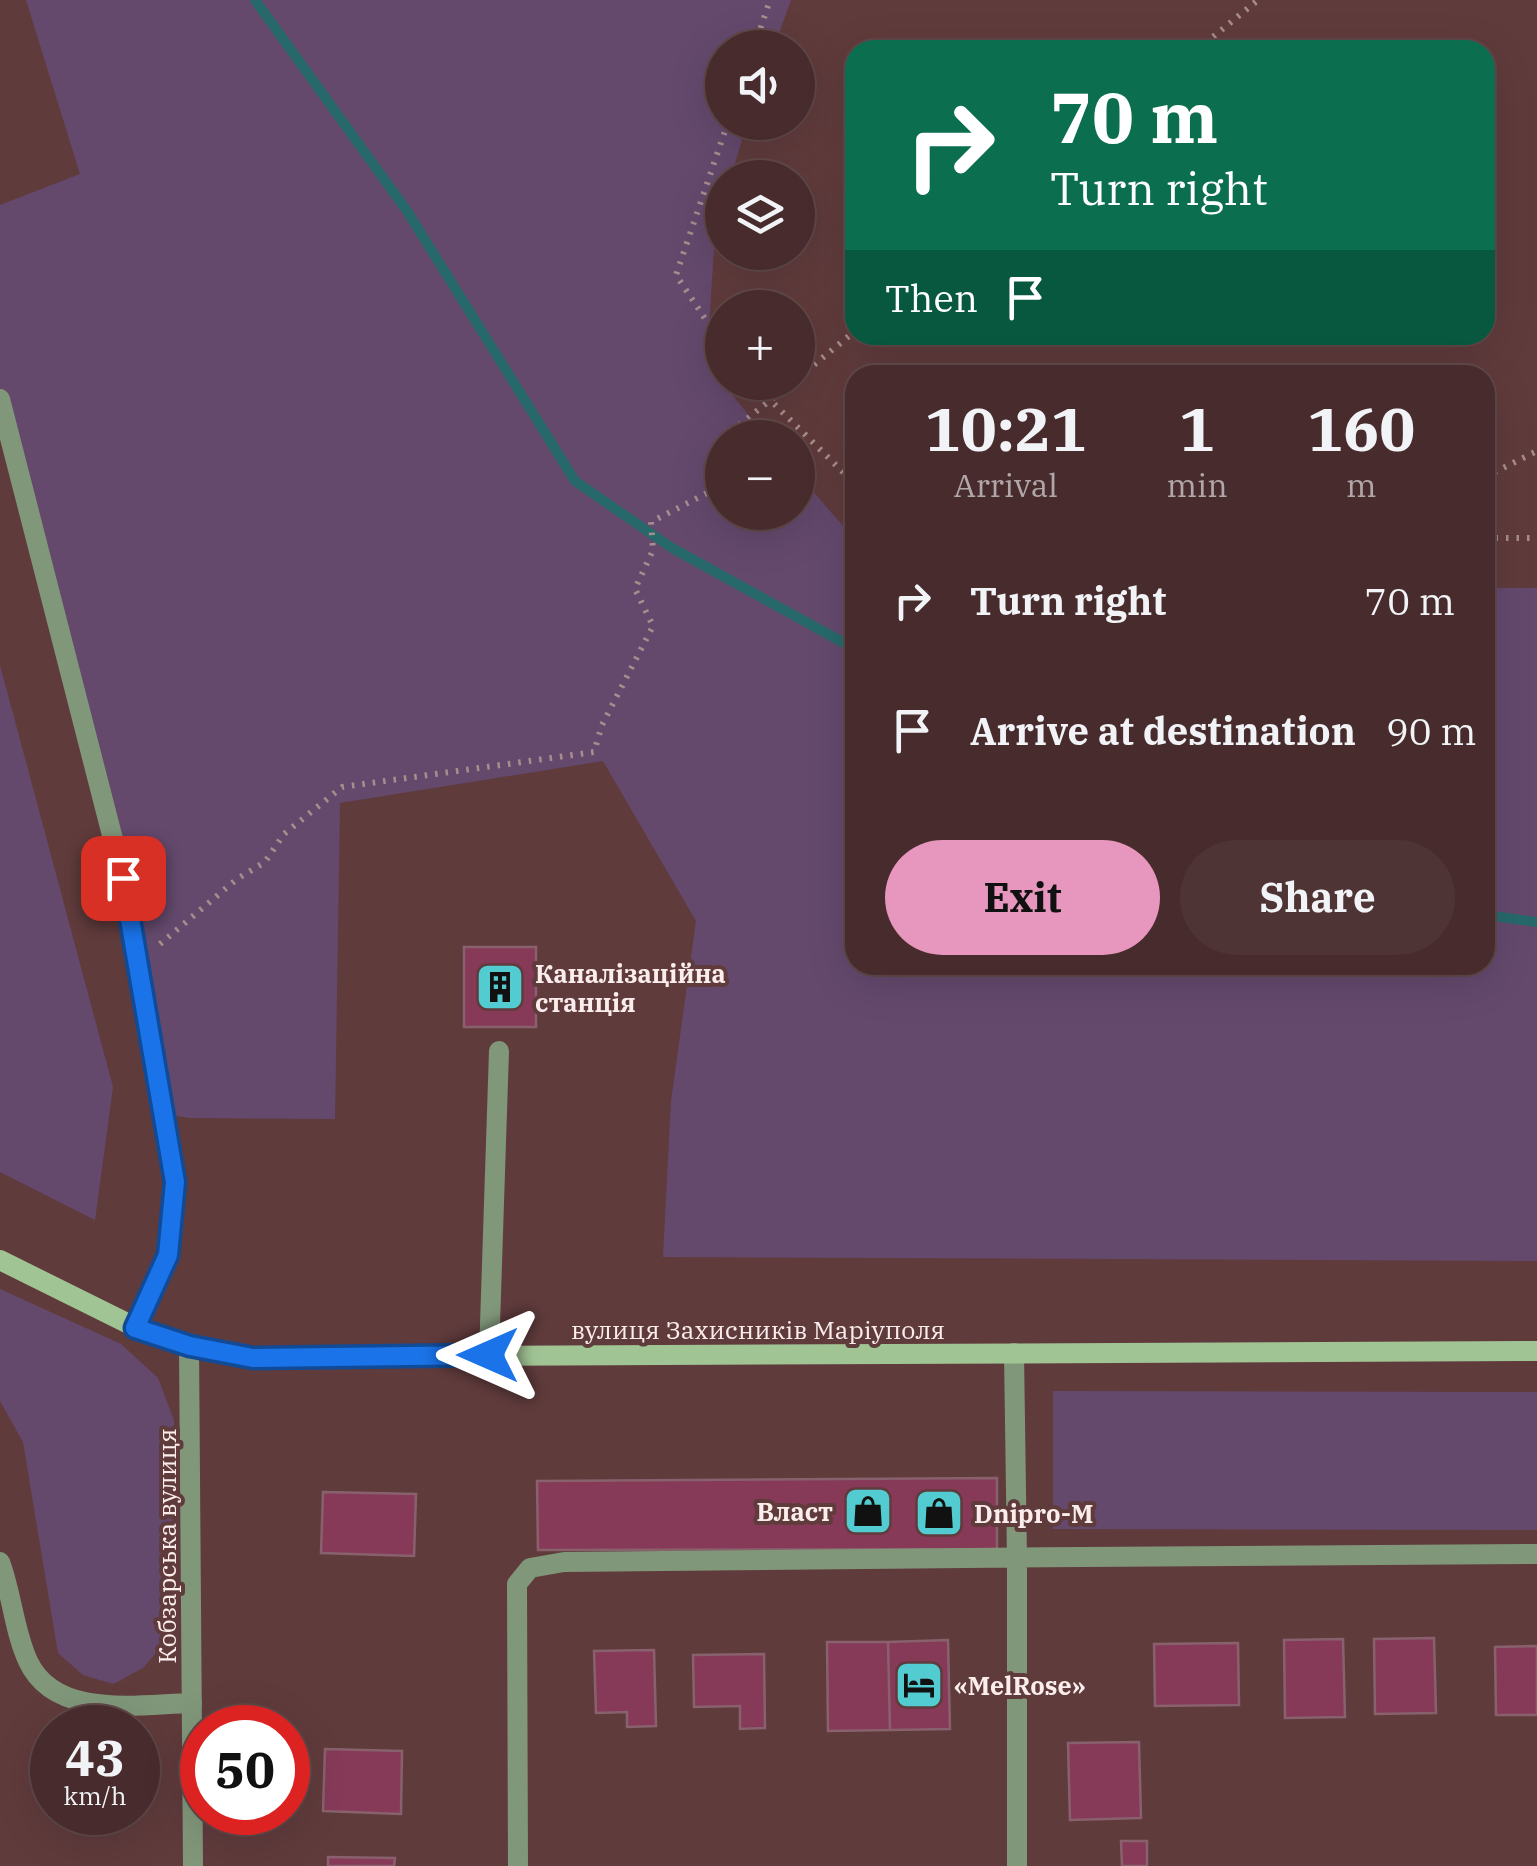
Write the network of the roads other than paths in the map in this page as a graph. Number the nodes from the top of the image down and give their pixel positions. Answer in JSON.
{"nodes":[{"id":1,"x":0,"y":400,"type":"edge"},
{"id":2,"x":499,"y":1051,"type":"dead end"},
{"id":3,"x":0,"y":1260,"type":"edge"},
{"id":4,"x":135,"y":1328,"type":"junction"},
{"id":5,"x":190,"y":1346,"type":"junction"},
{"id":6,"x":1537,"y":1351,"type":"edge"},
{"id":7,"x":1014,"y":1353,"type":"junction"},
{"id":8,"x":488,"y":1355,"type":"junction"},
{"id":9,"x":1537,"y":1554,"type":"edge"},
{"id":10,"x":1017,"y":1560,"type":"junction"},
{"id":11,"x":0,"y":1562,"type":"edge"},
{"id":12,"x":192,"y":1704,"type":"junction"},
{"id":13,"x":193,"y":1866,"type":"edge"},
{"id":14,"x":518,"y":1866,"type":"edge"},
{"id":15,"x":1017,"y":1866,"type":"edge"}],
"edges":[{"from":1,"to":4,"type":"street"},
{"from":2,"to":8,"type":"street"},
{"from":3,"to":4,"type":"main road","name":"вулиця Захисників Маріуполя"},
{"from":4,"to":5,"type":"main road","name":"вулиця Захисників Маріуполя"},
{"from":5,"to":8,"type":"main road","name":"вулиця Захисників Маріуполя"},
{"from":5,"to":12,"type":"street","name":"Кобзарська вулиця"},
{"from":6,"to":7,"type":"main road","name":"вулиця Захисників Маріуполя"},
{"from":7,"to":8,"type":"main road","name":"вулиця Захисників Маріуполя"},
{"from":7,"to":10,"type":"street"},
{"from":9,"to":10,"type":"street"},
{"from":10,"to":14,"type":"street"},
{"from":10,"to":15,"type":"street"},
{"from":11,"to":12,"type":"street"},
{"from":12,"to":13,"type":"street","name":"Кобзарська вулиця"}]}
